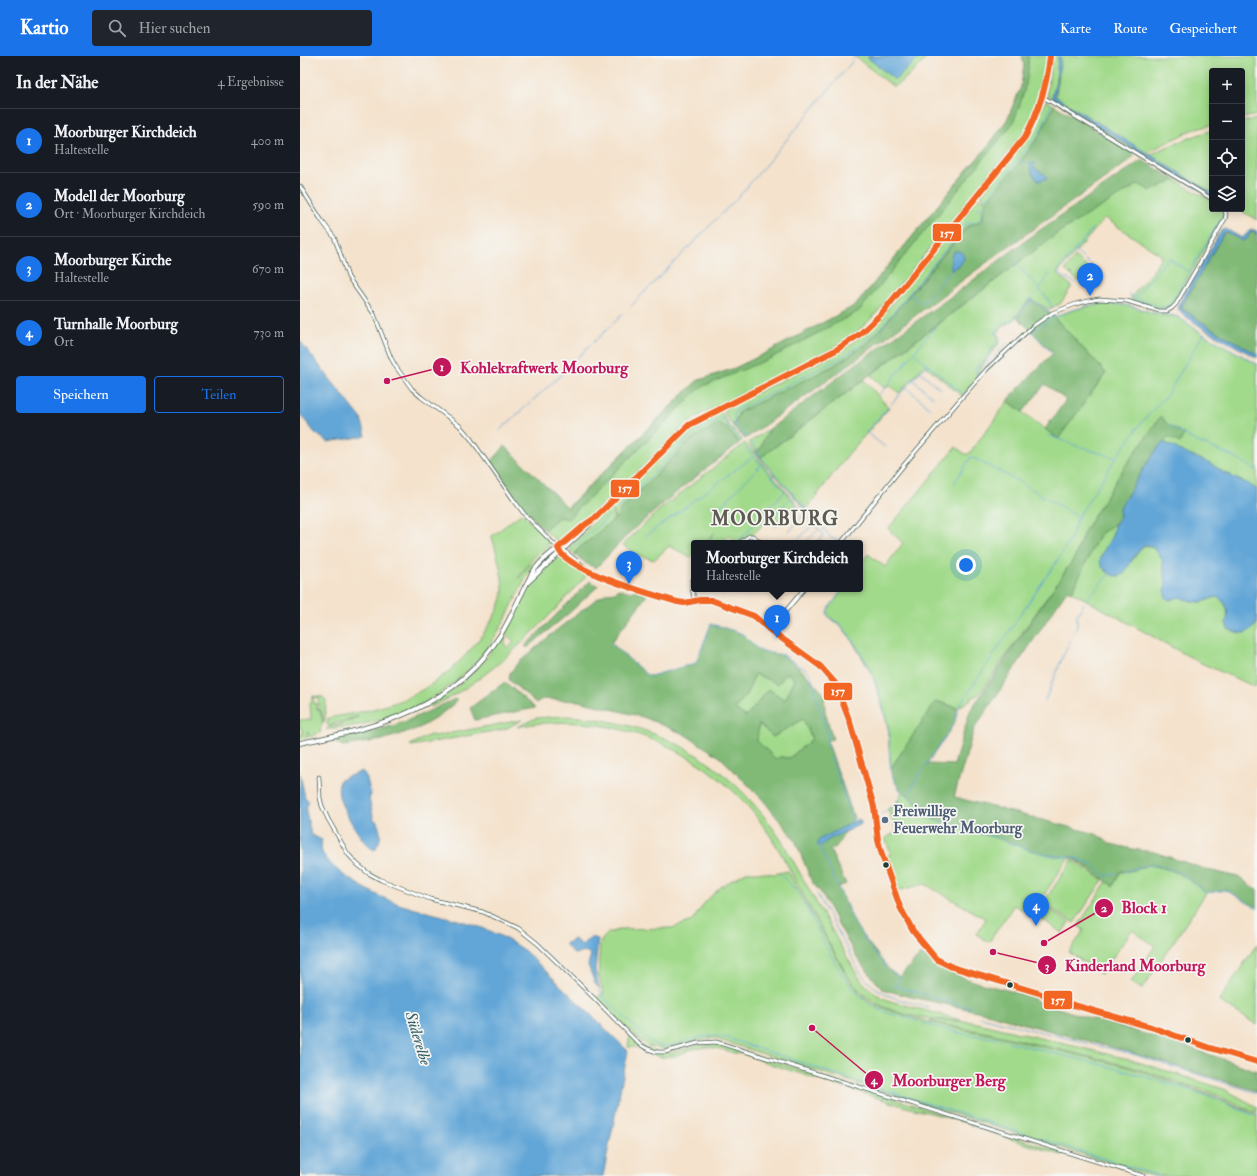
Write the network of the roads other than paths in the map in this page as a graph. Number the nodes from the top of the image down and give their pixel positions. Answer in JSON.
{"nodes":[{"id":1,"x":1050,"y":56,"type":"edge"},
{"id":2,"x":1043,"y":97,"type":"junction"},
{"id":3,"x":300,"y":186,"type":"edge"},
{"id":4,"x":1209,"y":197,"type":"edge"},
{"id":5,"x":1225,"y":212,"type":"edge"},
{"id":6,"x":742,"y":540,"type":"edge"},
{"id":7,"x":757,"y":540,"type":"edge"},
{"id":8,"x":843,"y":540,"type":"edge"},
{"id":9,"x":560,"y":550,"type":"junction"},
{"id":10,"x":693,"y":592,"type":"edge"},
{"id":11,"x":802,"y":592,"type":"edge"},
{"id":12,"x":694,"y":601,"type":"junction"},
{"id":13,"x":770,"y":630,"type":"junction"},
{"id":14,"x":300,"y":743,"type":"edge"},
{"id":15,"x":320,"y":777,"type":"dead end"},
{"id":16,"x":1257,"y":1062,"type":"edge"},
{"id":17,"x":1143,"y":1176,"type":"edge"}],
"edges":[{"from":1,"to":2,"type":"main road"},
{"from":2,"to":4,"type":"street"},
{"from":2,"to":9,"type":"main road"},
{"from":3,"to":9,"type":"street"},
{"from":5,"to":8,"type":"street"},
{"from":6,"to":7,"type":"street"},
{"from":9,"to":12,"type":"street"},
{"from":9,"to":14,"type":"main road"},
{"from":10,"to":12,"type":"street"},
{"from":11,"to":13,"type":"street"},
{"from":12,"to":13,"type":"street"},
{"from":13,"to":16,"type":"street"},
{"from":15,"to":17,"type":"street"}]}
